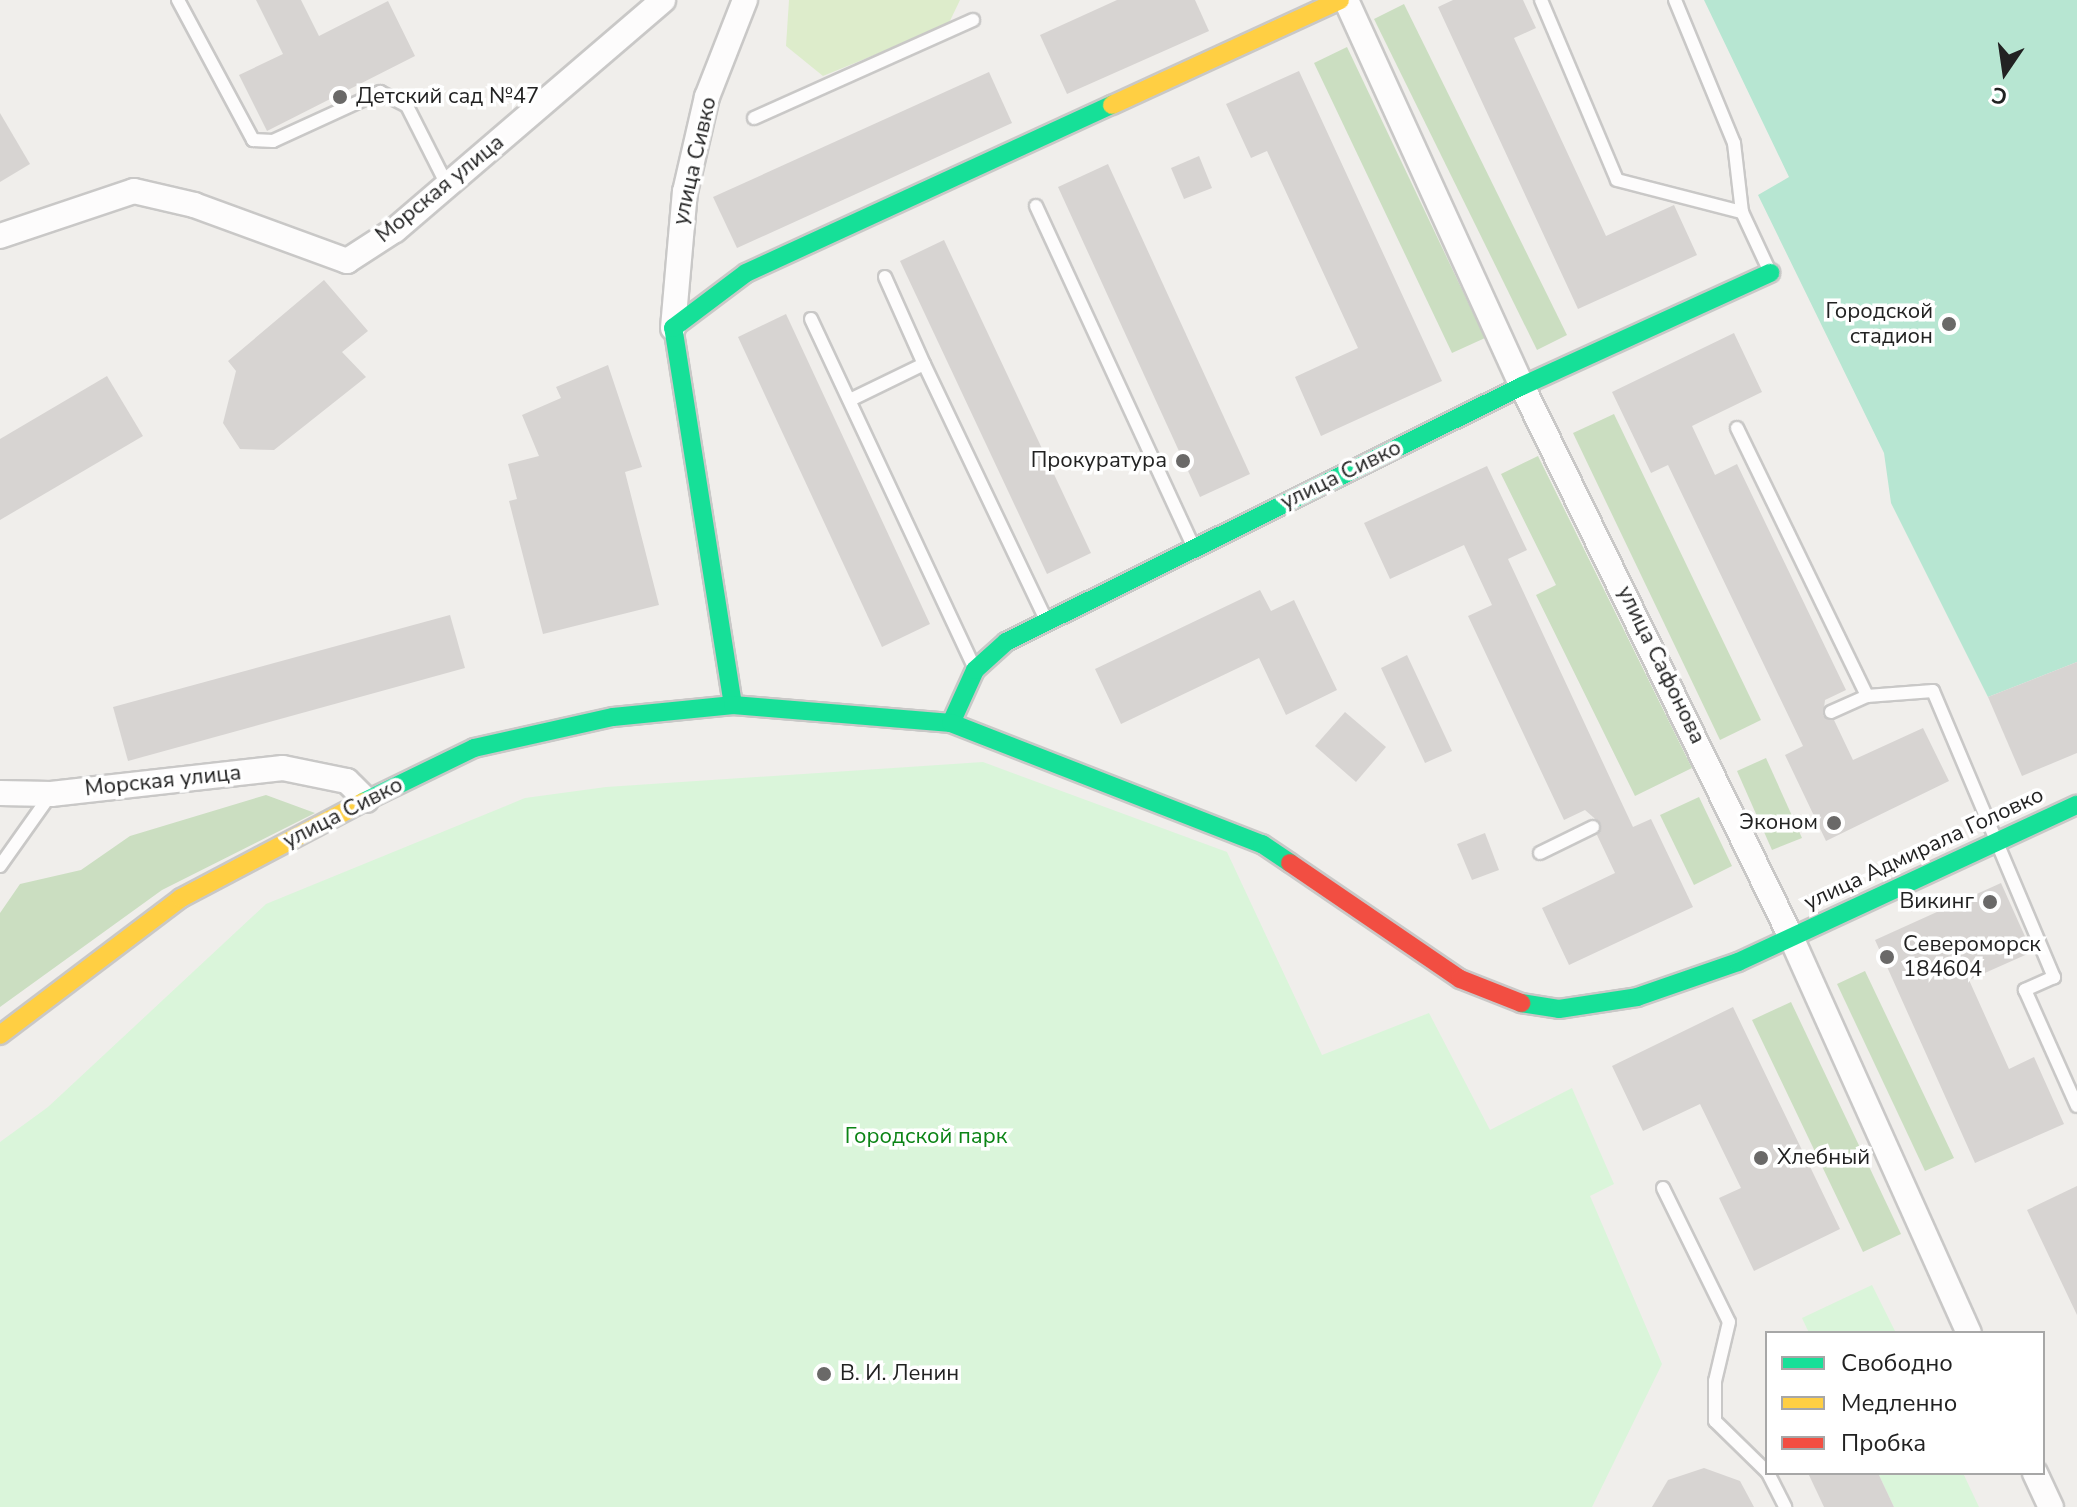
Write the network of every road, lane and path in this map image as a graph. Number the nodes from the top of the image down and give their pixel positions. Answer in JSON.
{"nodes":[{"id":1,"x":178,"y":0,"type":"edge"},
{"id":2,"x":663,"y":0,"type":"edge"},
{"id":3,"x":745,"y":0,"type":"edge"},
{"id":4,"x":1343,"y":0,"type":"edge"},
{"id":5,"x":1541,"y":0,"type":"edge"},
{"id":6,"x":1675,"y":0,"type":"edge"},
{"id":7,"x":973,"y":20,"type":"dead end"},
{"id":8,"x":754,"y":118,"type":"dead end"},
{"id":9,"x":447,"y":185,"type":"junction"},
{"id":10,"x":1036,"y":206,"type":"dead end"},
{"id":11,"x":1742,"y":212,"type":"junction"},
{"id":12,"x":0,"y":236,"type":"edge"},
{"id":13,"x":1770,"y":273,"type":"joint"},
{"id":14,"x":885,"y":277,"type":"dead end"},
{"id":15,"x":811,"y":319,"type":"dead end"},
{"id":16,"x":673,"y":328,"type":"junction"},
{"id":17,"x":924,"y":364,"type":"junction"},
{"id":18,"x":1522,"y":386,"type":"junction"},
{"id":19,"x":850,"y":400,"type":"junction"},
{"id":20,"x":1737,"y":428,"type":"dead end"},
{"id":21,"x":1194,"y":548,"type":"junction"},
{"id":22,"x":1046,"y":620,"type":"junction"},
{"id":23,"x":975,"y":670,"type":"junction"},
{"id":24,"x":1867,"y":696,"type":"junction"},
{"id":25,"x":733,"y":705,"type":"junction"},
{"id":26,"x":1831,"y":712,"type":"dead end"},
{"id":27,"x":951,"y":723,"type":"junction"},
{"id":28,"x":0,"y":793,"type":"edge"},
{"id":29,"x":51,"y":794,"type":"junction"},
{"id":30,"x":366,"y":800,"type":"junction"},
{"id":31,"x":2077,"y":805,"type":"edge"},
{"id":32,"x":1593,"y":827,"type":"dead end"},
{"id":33,"x":1998,"y":841,"type":"junction"},
{"id":34,"x":1540,"y":853,"type":"dead end"},
{"id":35,"x":0,"y":866,"type":"edge"},
{"id":36,"x":1791,"y":937,"type":"junction"},
{"id":37,"x":0,"y":1035,"type":"edge"},
{"id":38,"x":2077,"y":1106,"type":"edge"},
{"id":39,"x":1663,"y":1188,"type":"dead end"},
{"id":40,"x":1968,"y":1331,"type":"edge"},
{"id":41,"x":1765,"y":1469,"type":"edge"},
{"id":42,"x":1769,"y":1475,"type":"edge"},
{"id":43,"x":2036,"y":1475,"type":"edge"},
{"id":44,"x":1785,"y":1507,"type":"edge"},
{"id":45,"x":2051,"y":1507,"type":"edge"}],
"edges":[{"from":1,"to":9,"type":"lane"},
{"from":2,"to":9,"type":"street","name":"Морская улица"},
{"from":3,"to":16,"type":"street","name":"улица Сивко"},
{"from":4,"to":16,"type":"street"},
{"from":4,"to":18,"type":"street","name":"улица Сафонова"},
{"from":5,"to":11,"type":"lane"},
{"from":6,"to":11,"type":"lane"},
{"from":7,"to":8,"type":"lane"},
{"from":9,"to":12,"type":"street","name":"Морская улица"},
{"from":10,"to":21,"type":"lane"},
{"from":11,"to":13,"type":"lane"},
{"from":13,"to":18,"type":"street","name":"улица Сивко"},
{"from":14,"to":17,"type":"lane"},
{"from":15,"to":19,"type":"lane"},
{"from":16,"to":25,"type":"street","name":"улица Сивко"},
{"from":17,"to":19,"type":"lane"},
{"from":17,"to":22,"type":"lane"},
{"from":18,"to":21,"type":"street","name":"улица Сивко"},
{"from":18,"to":36,"type":"street","name":"улица Сафонова"},
{"from":19,"to":23,"type":"lane"},
{"from":20,"to":24,"type":"lane"},
{"from":21,"to":22,"type":"street","name":"улица Сивко"},
{"from":22,"to":23,"type":"street","name":"улица Сивко"},
{"from":23,"to":27,"type":"street","name":"улица Сивко"},
{"from":24,"to":26,"type":"lane"},
{"from":24,"to":33,"type":"lane"},
{"from":25,"to":27,"type":"street","name":"улица Сивко"},
{"from":25,"to":30,"type":"street","name":"улица Сивко"},
{"from":27,"to":36,"type":"street","name":"улица Сивко"},
{"from":28,"to":29,"type":"street","name":"Морская улица"},
{"from":29,"to":30,"type":"street","name":"Морская улица"},
{"from":29,"to":35,"type":"lane"},
{"from":30,"to":37,"type":"street","name":"улица Сивко"},
{"from":31,"to":33,"type":"street","name":"улица Адмирала Головко"},
{"from":32,"to":34,"type":"lane"},
{"from":33,"to":36,"type":"street","name":"улица Адмирала Головко"},
{"from":33,"to":38,"type":"lane"},
{"from":36,"to":40,"type":"street","name":"улица Сафонова"},
{"from":39,"to":41,"type":"lane"},
{"from":42,"to":44,"type":"lane"},
{"from":43,"to":45,"type":"street"}]}
